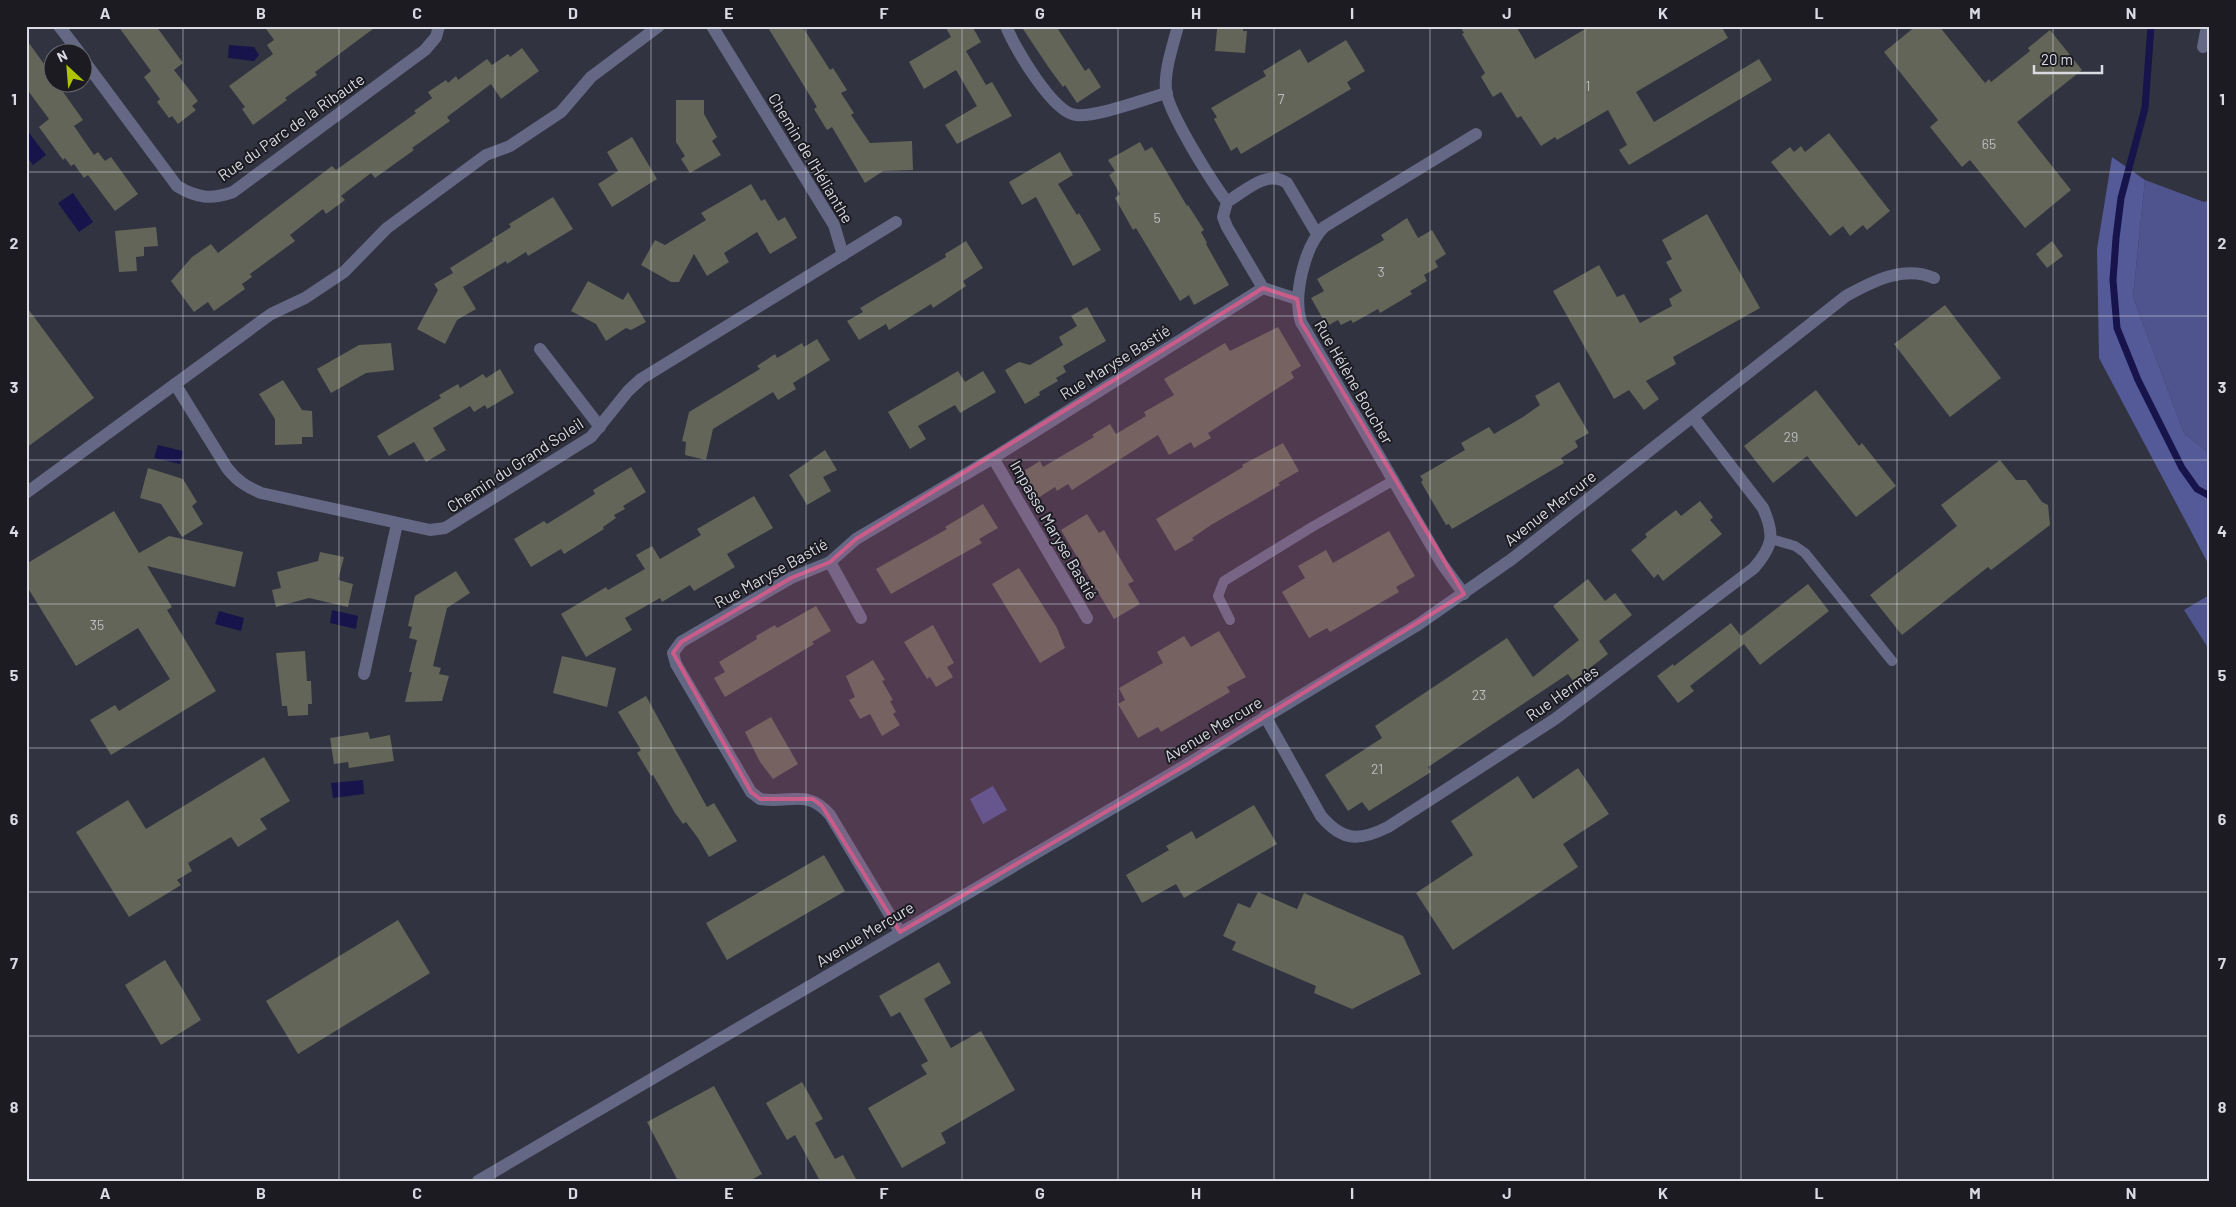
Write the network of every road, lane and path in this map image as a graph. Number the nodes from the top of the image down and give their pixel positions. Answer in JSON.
{"nodes":[{"id":1,"x":59,"y":26,"type":"edge"},
{"id":2,"x":439,"y":26,"type":"edge"},
{"id":3,"x":658,"y":26,"type":"edge"},
{"id":4,"x":712,"y":26,"type":"edge"},
{"id":5,"x":1006,"y":26,"type":"edge"},
{"id":6,"x":1178,"y":26,"type":"edge"},
{"id":7,"x":2207,"y":26,"type":"edge"},
{"id":8,"x":71,"y":42,"type":"edge"},
{"id":9,"x":2203,"y":47,"type":"dead end"},
{"id":10,"x":92,"y":71,"type":"edge"},
{"id":11,"x":1166,"y":93,"type":"junction"},
{"id":12,"x":1476,"y":134,"type":"dead end"},
{"id":13,"x":1227,"y":202,"type":"junction"},
{"id":14,"x":896,"y":222,"type":"dead end"},
{"id":15,"x":1317,"y":234,"type":"junction"},
{"id":16,"x":843,"y":255,"type":"junction"},
{"id":17,"x":1934,"y":278,"type":"dead end"},
{"id":18,"x":1263,"y":288,"type":"junction"},
{"id":19,"x":1297,"y":299,"type":"junction"},
{"id":20,"x":540,"y":349,"type":"dead end"},
{"id":21,"x":175,"y":384,"type":"junction"},
{"id":22,"x":1693,"y":417,"type":"junction"},
{"id":23,"x":600,"y":427,"type":"junction"},
{"id":24,"x":993,"y":458,"type":"junction"},
{"id":25,"x":1394,"y":480,"type":"junction"},
{"id":26,"x":26,"y":493,"type":"edge"},
{"id":27,"x":397,"y":524,"type":"junction"},
{"id":28,"x":1771,"y":539,"type":"junction"},
{"id":29,"x":830,"y":562,"type":"junction"},
{"id":30,"x":1464,"y":594,"type":"junction"},
{"id":31,"x":861,"y":618,"type":"dead end"},
{"id":32,"x":1087,"y":618,"type":"dead end"},
{"id":33,"x":1230,"y":620,"type":"dead end"},
{"id":34,"x":1892,"y":661,"type":"dead end"},
{"id":35,"x":364,"y":674,"type":"dead end"},
{"id":36,"x":1265,"y":716,"type":"junction"},
{"id":37,"x":900,"y":932,"type":"junction"},
{"id":38,"x":478,"y":1181,"type":"edge"}],
"edges":[{"from":1,"to":8,"type":"street"},
{"from":2,"to":10,"type":"street","name":"Rue du Parc de la Ribaute"},
{"from":3,"to":21,"type":"street"},
{"from":4,"to":16,"type":"street","name":"Chemin de l'Hélianthe"},
{"from":5,"to":11,"type":"street"},
{"from":6,"to":11,"type":"street"},
{"from":7,"to":9,"type":"street"},
{"from":11,"to":13,"type":"street"},
{"from":12,"to":15,"type":"street","name":"Rue Hélène Boucher"},
{"from":13,"to":15,"type":"street"},
{"from":13,"to":18,"type":"street"},
{"from":14,"to":16,"type":"street"},
{"from":15,"to":19,"type":"street","name":"Rue Hélène Boucher"},
{"from":16,"to":23,"type":"street","name":"Chemin du Grand Soleil"},
{"from":17,"to":22,"type":"street","name":"Avenue Mercure"},
{"from":18,"to":19,"type":"street"},
{"from":18,"to":24,"type":"street","name":"Rue Maryse Bastié"},
{"from":19,"to":25,"type":"street","name":"Rue Hélène Boucher"},
{"from":20,"to":23,"type":"street"},
{"from":21,"to":26,"type":"street"},
{"from":21,"to":27,"type":"street","name":"Chemin du Grand Soleil"},
{"from":22,"to":28,"type":"street"},
{"from":22,"to":30,"type":"street","name":"Avenue Mercure"},
{"from":23,"to":27,"type":"street","name":"Chemin du Grand Soleil"},
{"from":24,"to":29,"type":"street","name":"Rue Maryse Bastié"},
{"from":24,"to":32,"type":"street","name":"Impasse Maryse Bastié"},
{"from":25,"to":30,"type":"street","name":"Rue Hélène Boucher"},
{"from":25,"to":33,"type":"lane"},
{"from":27,"to":35,"type":"street"},
{"from":28,"to":34,"type":"lane"},
{"from":28,"to":36,"type":"street","name":"Rue Hermés"},
{"from":29,"to":31,"type":"street"},
{"from":29,"to":37,"type":"street","name":"Rue Maryse Bastié"},
{"from":30,"to":36,"type":"street","name":"Avenue Mercure"},
{"from":36,"to":37,"type":"street","name":"Avenue Mercure"},
{"from":37,"to":38,"type":"street","name":"Avenue Mercure"}]}
